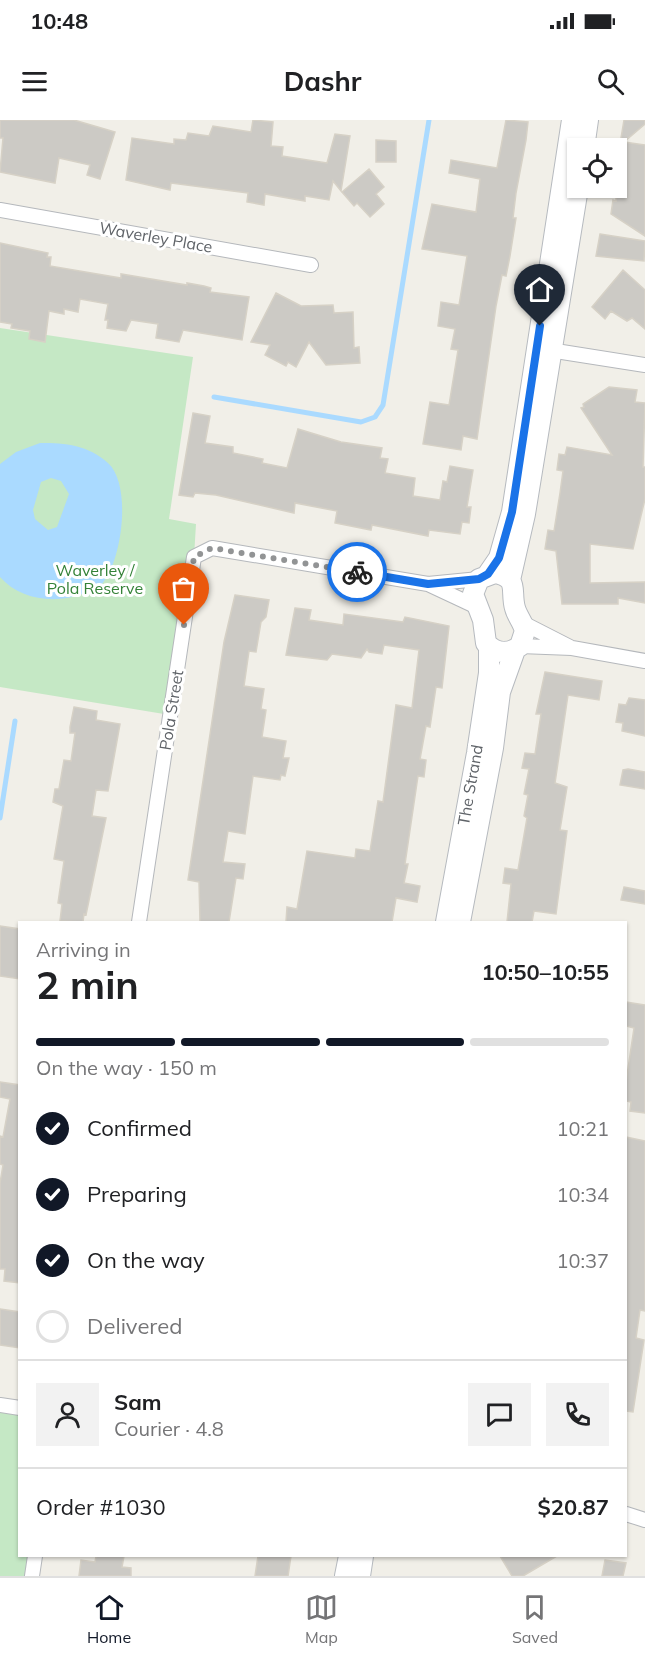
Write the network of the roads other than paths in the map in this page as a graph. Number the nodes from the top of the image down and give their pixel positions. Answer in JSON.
{"nodes":[{"id":1,"x":572,"y":120,"type":"edge"},
{"id":2,"x":588,"y":120,"type":"edge"},
{"id":3,"x":585,"y":138,"type":"edge"},
{"id":4,"x":576,"y":198,"type":"edge"},
{"id":5,"x":0,"y":210,"type":"edge"},
{"id":6,"x":311,"y":265,"type":"dead end"},
{"id":7,"x":545,"y":349,"type":"junction"},
{"id":8,"x":645,"y":364,"type":"edge"},
{"id":9,"x":484,"y":576,"type":"junction"},
{"id":10,"x":510,"y":580,"type":"junction"},
{"id":11,"x":428,"y":584,"type":"junction"},
{"id":12,"x":477,"y":606,"type":"junction"},
{"id":13,"x":523,"y":623,"type":"junction"},
{"id":14,"x":489,"y":646,"type":"junction"},
{"id":15,"x":517,"y":648,"type":"junction"},
{"id":16,"x":572,"y":648,"type":"junction"},
{"id":17,"x":645,"y":661,"type":"edge"},
{"id":18,"x":139,"y":921,"type":"edge"},
{"id":19,"x":446,"y":921,"type":"edge"},
{"id":20,"x":460,"y":921,"type":"edge"},
{"id":21,"x":0,"y":1405,"type":"edge"},
{"id":22,"x":18,"y":1408,"type":"edge"},
{"id":23,"x":627,"y":1514,"type":"edge"},
{"id":24,"x":645,"y":1520,"type":"edge"},
{"id":25,"x":35,"y":1557,"type":"edge"},
{"id":26,"x":349,"y":1557,"type":"edge"},
{"id":27,"x":363,"y":1557,"type":"edge"},
{"id":28,"x":32,"y":1576,"type":"edge"},
{"id":29,"x":345,"y":1576,"type":"edge"},
{"id":30,"x":360,"y":1576,"type":"edge"}],
"edges":[{"from":1,"to":7,"type":"street"},
{"from":2,"to":3,"type":"street"},
{"from":4,"to":7,"type":"street"},
{"from":5,"to":6,"type":"street","name":"Waverley Place"},
{"from":7,"to":8,"type":"street"},
{"from":7,"to":9,"type":"street"},
{"from":7,"to":10,"type":"street"},
{"from":9,"to":10,"type":"street"},
{"from":9,"to":11,"type":"street","name":"Pola Street"},
{"from":9,"to":12,"type":"street"},
{"from":10,"to":13,"type":"street"},
{"from":11,"to":12,"type":"street","name":"Pola Street"},
{"from":11,"to":18,"type":"street","name":"Pola Street"},
{"from":12,"to":14,"type":"street","name":"The Strand"},
{"from":13,"to":15,"type":"street","name":"The Strand"},
{"from":13,"to":16,"type":"street"},
{"from":14,"to":15,"type":"street"},
{"from":14,"to":19,"type":"street","name":"The Strand"},
{"from":15,"to":16,"type":"street"},
{"from":15,"to":20,"type":"street","name":"The Strand"},
{"from":16,"to":17,"type":"street"},
{"from":21,"to":22,"type":"street"},
{"from":23,"to":24,"type":"street"},
{"from":25,"to":28,"type":"street"},
{"from":26,"to":29,"type":"street"},
{"from":27,"to":30,"type":"street"}]}
